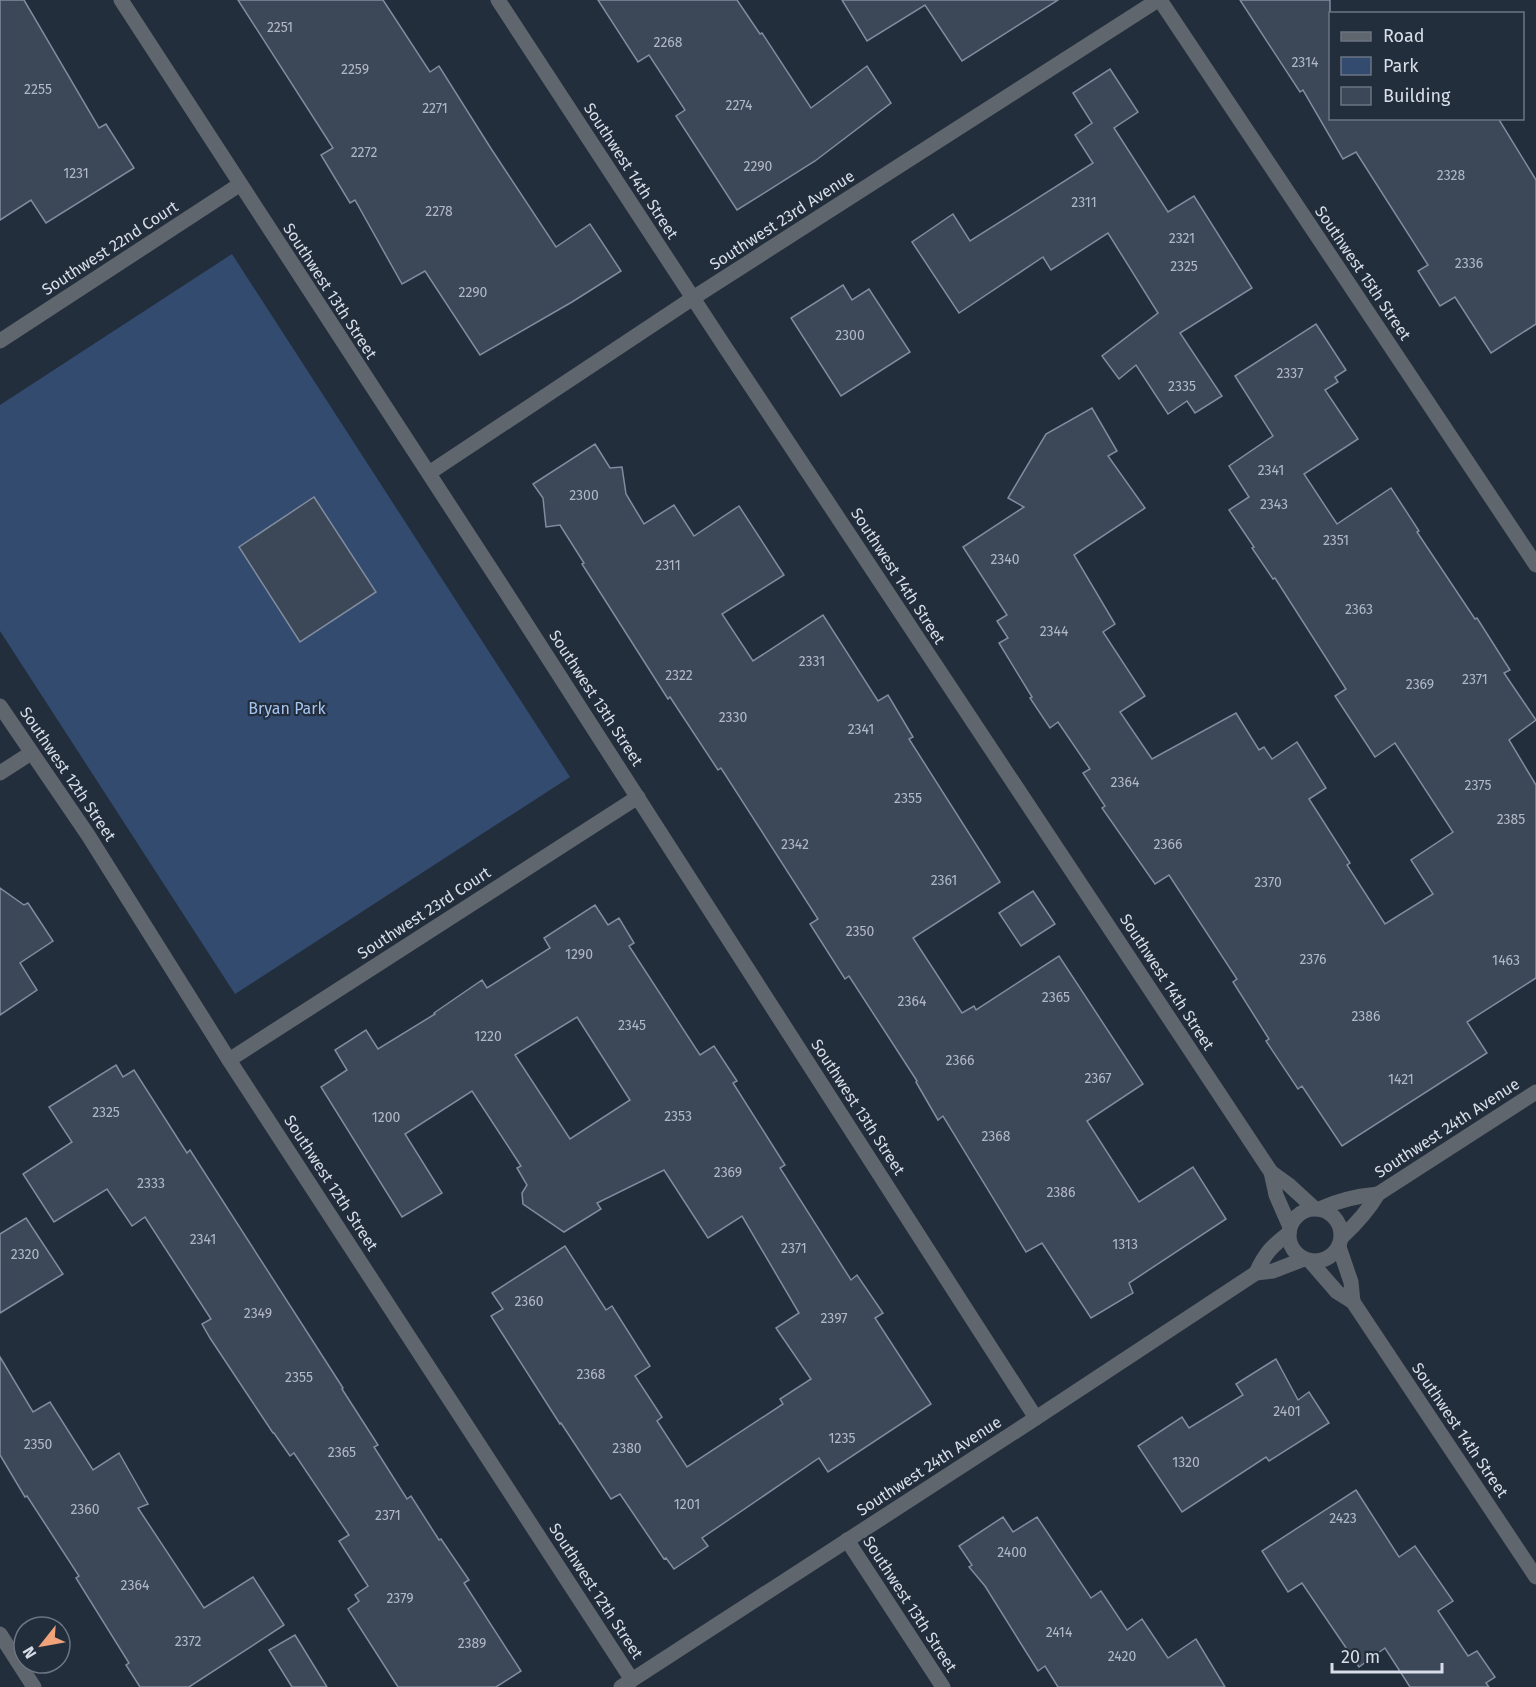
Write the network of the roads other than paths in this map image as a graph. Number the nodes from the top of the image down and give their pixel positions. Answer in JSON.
{"nodes":[{"id":1,"x":121,"y":0,"type":"edge"},
{"id":2,"x":498,"y":0,"type":"edge"},
{"id":3,"x":1159,"y":0,"type":"edge"},
{"id":4,"x":239,"y":185,"type":"junction"},
{"id":5,"x":693,"y":298,"type":"junction"},
{"id":6,"x":0,"y":341,"type":"edge"},
{"id":7,"x":429,"y":473,"type":"junction"},
{"id":8,"x":1536,"y":565,"type":"edge"},
{"id":9,"x":0,"y":706,"type":"edge"},
{"id":10,"x":32,"y":753,"type":"junction"},
{"id":11,"x":0,"y":773,"type":"edge"},
{"id":12,"x":638,"y":797,"type":"junction"},
{"id":13,"x":230,"y":1060,"type":"junction"},
{"id":14,"x":1536,"y":1092,"type":"edge"},
{"id":15,"x":1271,"y":1172,"type":"junction"},
{"id":16,"x":1378,"y":1194,"type":"junction"},
{"id":17,"x":1316,"y":1209,"type":"junction"},
{"id":18,"x":1290,"y":1230,"type":"junction"},
{"id":19,"x":1340,"y":1242,"type":"junction"},
{"id":20,"x":1307,"y":1260,"type":"junction"},
{"id":21,"x":1256,"y":1273,"type":"junction"},
{"id":22,"x":1353,"y":1302,"type":"junction"},
{"id":23,"x":1036,"y":1418,"type":"junction"},
{"id":24,"x":847,"y":1540,"type":"junction"},
{"id":25,"x":1536,"y":1577,"type":"edge"},
{"id":26,"x":0,"y":1634,"type":"edge"},
{"id":27,"x":627,"y":1683,"type":"edge"},
{"id":28,"x":34,"y":1687,"type":"edge"},
{"id":29,"x":943,"y":1687,"type":"edge"}],
"edges":[{"from":1,"to":4,"type":"street","name":"Southwest 13th Street"},
{"from":2,"to":5,"type":"street","name":"Southwest 14th Street"},
{"from":3,"to":5,"type":"street","name":"Southwest 23rd Avenue"},
{"from":3,"to":8,"type":"street","name":"Southwest 15th Street"},
{"from":4,"to":6,"type":"street","name":"Southwest 22nd Court"},
{"from":4,"to":7,"type":"street","name":"Southwest 13th Street"},
{"from":5,"to":7,"type":"street","name":"Southwest 23rd Avenue"},
{"from":5,"to":15,"type":"street","name":"Southwest 14th Street"},
{"from":7,"to":12,"type":"street","name":"Southwest 13th Street"},
{"from":9,"to":10,"type":"street","name":"Southwest 12th Street"},
{"from":10,"to":11,"type":"street"},
{"from":10,"to":13,"type":"street","name":"Southwest 12th Street"},
{"from":12,"to":13,"type":"street","name":"Southwest 23rd Court"},
{"from":12,"to":23,"type":"street","name":"Southwest 13th Street"},
{"from":13,"to":27,"type":"street","name":"Southwest 12th Street"},
{"from":14,"to":16,"type":"street","name":"Southwest 24th Avenue"},
{"from":15,"to":17,"type":"street","name":"Southwest 14th Street"},
{"from":15,"to":18,"type":"street","name":"Southwest 14th Street"},
{"from":16,"to":17,"type":"street","name":"Southwest 24th Avenue"},
{"from":16,"to":19,"type":"street","name":"Southwest 24th Avenue"},
{"from":17,"to":18,"type":"street"},
{"from":17,"to":19,"type":"street"},
{"from":18,"to":20,"type":"street"},
{"from":18,"to":21,"type":"street","name":"Southwest 24th Avenue"},
{"from":19,"to":20,"type":"street"},
{"from":19,"to":22,"type":"street","name":"Southwest 14th Street"},
{"from":20,"to":21,"type":"street","name":"Southwest 24th Avenue"},
{"from":20,"to":22,"type":"street","name":"Southwest 14th Street"},
{"from":21,"to":23,"type":"street","name":"Southwest 24th Avenue"},
{"from":22,"to":25,"type":"street","name":"Southwest 14th Street"},
{"from":23,"to":24,"type":"street","name":"Southwest 24th Avenue"},
{"from":24,"to":27,"type":"street","name":"Southwest 24th Avenue"},
{"from":24,"to":29,"type":"street","name":"Southwest 13th Street"},
{"from":26,"to":28,"type":"street"}]}
